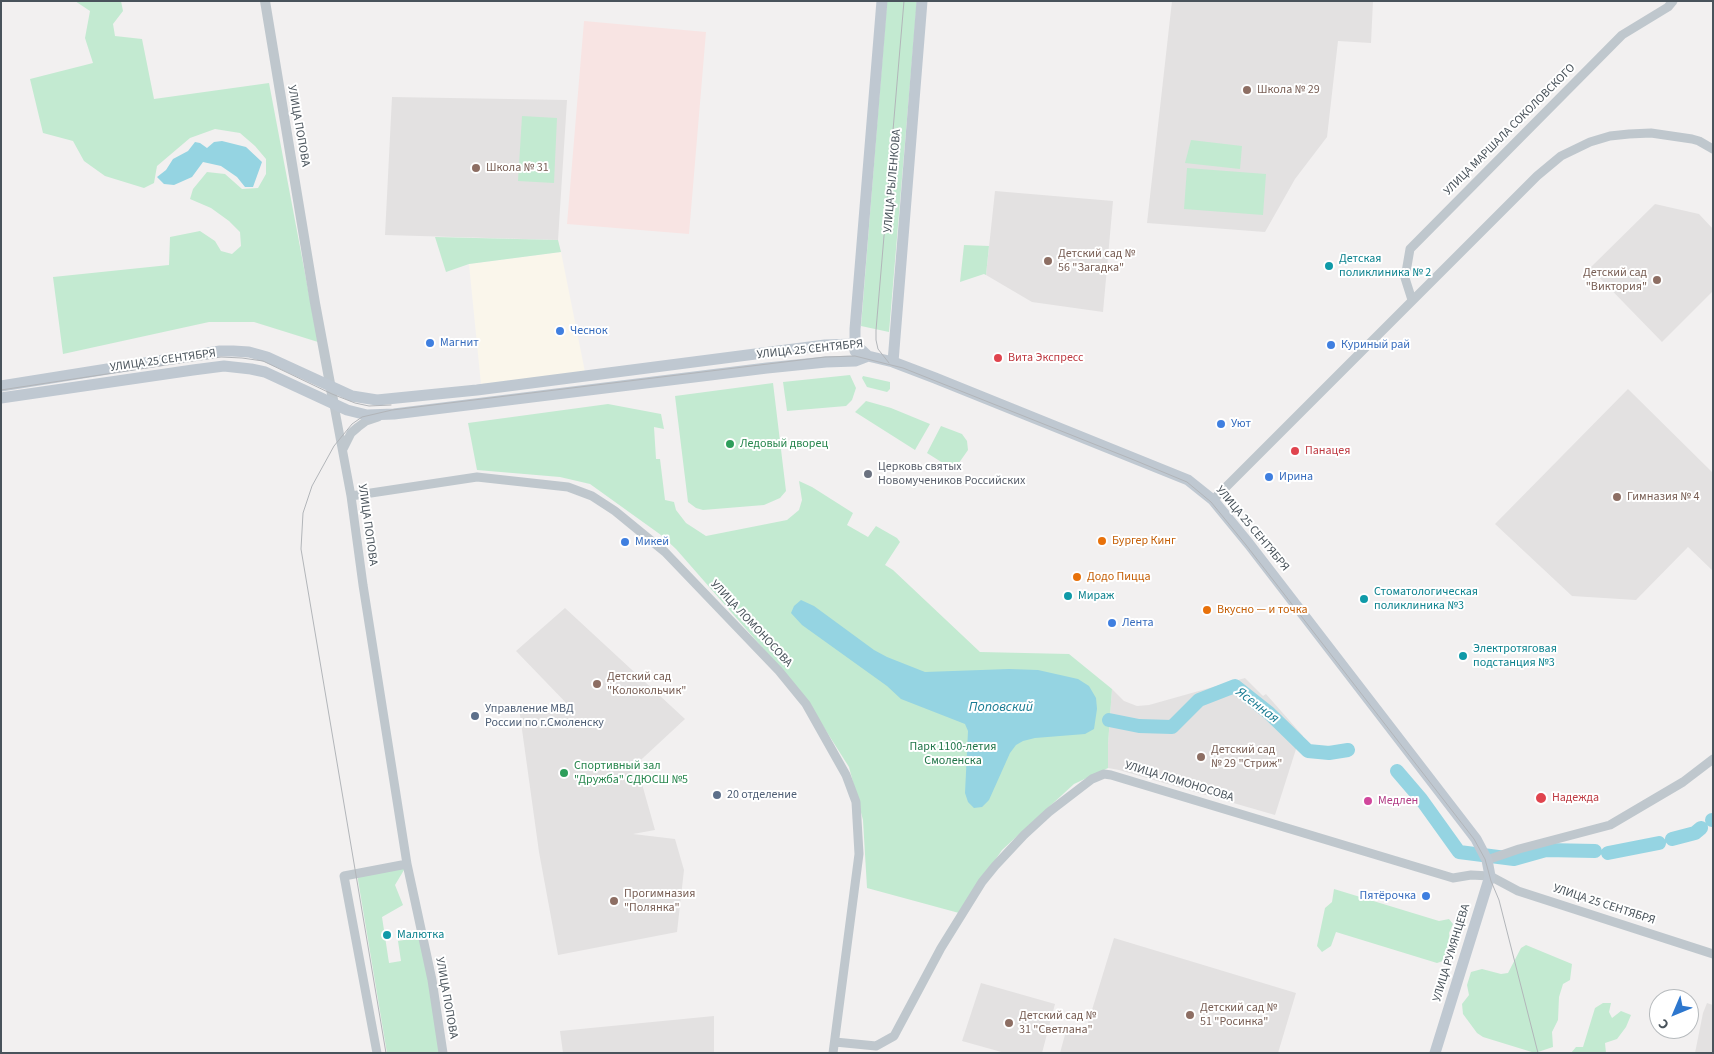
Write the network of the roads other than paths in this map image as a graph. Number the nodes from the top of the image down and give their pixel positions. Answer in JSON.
{"nodes":[{"id":1,"x":264,"y":1,"type":"edge"},
{"id":2,"x":882,"y":1,"type":"edge"},
{"id":3,"x":922,"y":1,"type":"edge"},
{"id":4,"x":1673,"y":1,"type":"edge"},
{"id":5,"x":1713,"y":149,"type":"edge"},
{"id":6,"x":1412,"y":300,"type":"junction"},
{"id":7,"x":855,"y":344,"type":"junction"},
{"id":8,"x":868,"y":356,"type":"junction"},
{"id":9,"x":855,"y":361,"type":"junction"},
{"id":10,"x":893,"y":362,"type":"junction"},
{"id":11,"x":1,"y":386,"type":"edge"},
{"id":12,"x":330,"y":386,"type":"junction"},
{"id":13,"x":1,"y":398,"type":"edge"},
{"id":14,"x":334,"y":405,"type":"junction"},
{"id":15,"x":394,"y":414,"type":"junction"},
{"id":16,"x":342,"y":449,"type":"junction"},
{"id":17,"x":351,"y":496,"type":"junction"},
{"id":18,"x":1213,"y":500,"type":"junction"},
{"id":19,"x":1713,"y":759,"type":"edge"},
{"id":20,"x":1487,"y":860,"type":"junction"},
{"id":21,"x":407,"y":864,"type":"junction"},
{"id":22,"x":1490,"y":876,"type":"junction"},
{"id":23,"x":1713,"y":954,"type":"edge"},
{"id":24,"x":835,"y":1042,"type":"junction"},
{"id":25,"x":377,"y":1053,"type":"edge"},
{"id":26,"x":443,"y":1053,"type":"edge"},
{"id":27,"x":833,"y":1053,"type":"edge"},
{"id":28,"x":1435,"y":1053,"type":"edge"}],
"edges":[{"from":1,"to":12,"type":"street","name":"УЛИЦА ПОПОВА"},
{"from":2,"to":7,"type":"main road","name":"УЛИЦА РЫЛЕНКОВА"},
{"from":3,"to":10,"type":"main road","name":"УЛИЦА РЫЛЕНКОВА"},
{"from":4,"to":6,"type":"street","name":"УЛИЦА МАРШАЛА СОКОЛОВСКОГО"},
{"from":5,"to":6,"type":"street"},
{"from":6,"to":18,"type":"street"},
{"from":7,"to":8,"type":"main road"},
{"from":7,"to":9,"type":"main road","name":"УЛИЦА РЫЛЕНКОВА"},
{"from":7,"to":12,"type":"main road"},
{"from":8,"to":9,"type":"main road","name":"УЛИЦА 25 СЕНТЯБРЯ"},
{"from":8,"to":10,"type":"main road","name":"УЛИЦА 25 СЕНТЯБРЯ"},
{"from":9,"to":15,"type":"main road","name":"УЛИЦА 25 СЕНТЯБРЯ"},
{"from":10,"to":18,"type":"main road","name":"УЛИЦА 25 СЕНТЯБРЯ"},
{"from":11,"to":12,"type":"main road"},
{"from":12,"to":14,"type":"street","name":"УЛИЦА ПОПОВА"},
{"from":13,"to":14,"type":"main road","name":"УЛИЦА 25 СЕНТЯБРЯ"},
{"from":14,"to":15,"type":"main road","name":"УЛИЦА 25 СЕНТЯБРЯ"},
{"from":14,"to":16,"type":"street","name":"УЛИЦА ПОПОВА"},
{"from":15,"to":16,"type":"street"},
{"from":16,"to":17,"type":"street","name":"УЛИЦА ПОПОВА"},
{"from":17,"to":21,"type":"street","name":"УЛИЦА ПОПОВА"},
{"from":17,"to":24,"type":"street","name":"УЛИЦА ЛОМОНОСОВА"},
{"from":18,"to":20,"type":"main road","name":"УЛИЦА 25 СЕНТЯБРЯ"},
{"from":19,"to":20,"type":"street"},
{"from":20,"to":22,"type":"main road"},
{"from":21,"to":25,"type":"street"},
{"from":21,"to":26,"type":"street","name":"УЛИЦА ПОПОВА"},
{"from":22,"to":23,"type":"street","name":"УЛИЦА 25 СЕНТЯБРЯ"},
{"from":22,"to":24,"type":"street","name":"УЛИЦА ЛОМОНОСОВА"},
{"from":22,"to":28,"type":"main road","name":"УЛИЦА РУМЯНЦЕВА"},
{"from":24,"to":27,"type":"street","name":"УЛИЦА ЛОМОНОСОВА"}]}
